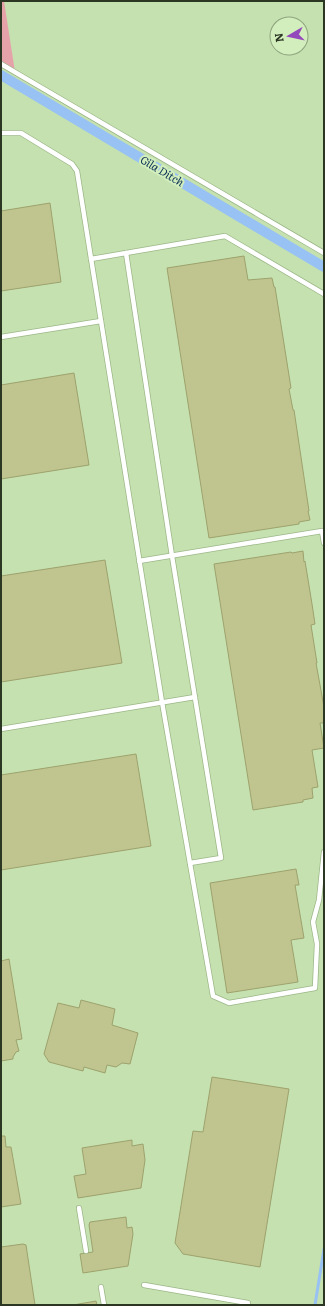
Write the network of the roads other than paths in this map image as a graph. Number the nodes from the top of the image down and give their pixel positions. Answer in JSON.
{"nodes":[{"id":1,"x":1,"y":64,"type":"edge"},
{"id":2,"x":1,"y":133,"type":"edge"},
{"id":3,"x":126,"y":253,"type":"junction"},
{"id":4,"x":324,"y":253,"type":"edge"},
{"id":5,"x":91,"y":259,"type":"junction"},
{"id":6,"x":324,"y":294,"type":"edge"},
{"id":7,"x":101,"y":321,"type":"junction"},
{"id":8,"x":1,"y":337,"type":"edge"},
{"id":9,"x":323,"y":530,"type":"edge"},
{"id":10,"x":324,"y":543,"type":"edge"},
{"id":11,"x":172,"y":556,"type":"junction"},
{"id":12,"x":139,"y":561,"type":"junction"},
{"id":13,"x":195,"y":696,"type":"junction"},
{"id":14,"x":162,"y":702,"type":"junction"},
{"id":15,"x":1,"y":729,"type":"edge"},
{"id":16,"x":324,"y":852,"type":"edge"},
{"id":17,"x":190,"y":863,"type":"junction"},
{"id":18,"x":80,"y":1208,"type":"dead end"},
{"id":19,"x":86,"y":1251,"type":"dead end"},
{"id":20,"x":144,"y":1285,"type":"dead end"},
{"id":21,"x":101,"y":1287,"type":"dead end"},
{"id":22,"x":248,"y":1303,"type":"dead end"},
{"id":23,"x":104,"y":1305,"type":"edge"}],
"edges":[{"from":1,"to":4,"type":"lane"},
{"from":2,"to":5,"type":"lane"},
{"from":3,"to":5,"type":"lane"},
{"from":3,"to":6,"type":"lane"},
{"from":3,"to":11,"type":"lane"},
{"from":5,"to":7,"type":"lane"},
{"from":7,"to":8,"type":"lane"},
{"from":7,"to":12,"type":"lane"},
{"from":9,"to":10,"type":"lane"},
{"from":9,"to":11,"type":"lane"},
{"from":11,"to":12,"type":"lane"},
{"from":11,"to":13,"type":"lane"},
{"from":12,"to":14,"type":"lane"},
{"from":13,"to":14,"type":"lane"},
{"from":13,"to":17,"type":"lane"},
{"from":14,"to":15,"type":"lane"},
{"from":14,"to":17,"type":"lane"},
{"from":16,"to":17,"type":"lane"},
{"from":18,"to":19,"type":"lane"},
{"from":20,"to":22,"type":"lane"},
{"from":21,"to":23,"type":"lane"}]}
